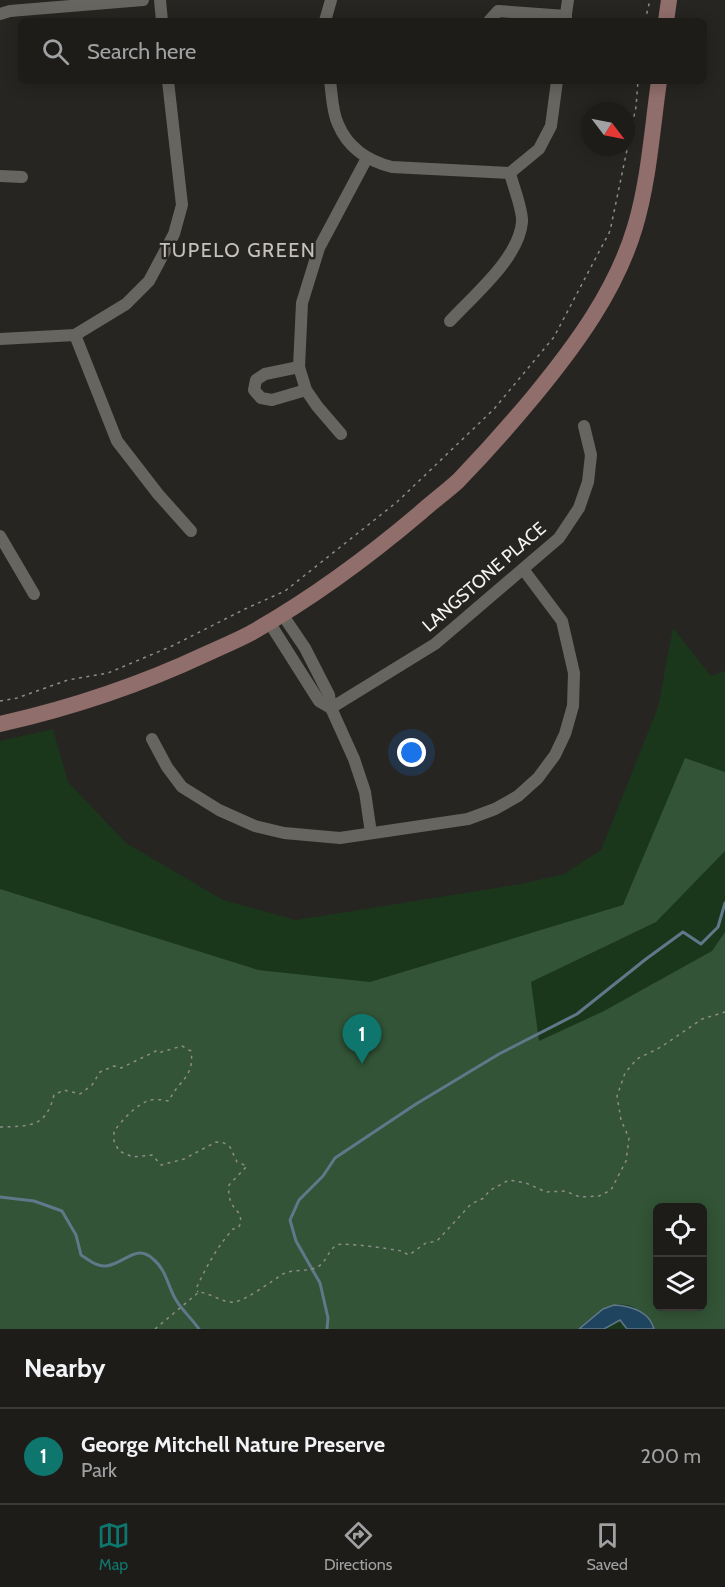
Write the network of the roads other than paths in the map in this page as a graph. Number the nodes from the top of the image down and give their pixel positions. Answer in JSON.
{"nodes":[{"id":1,"x":143,"y":0,"type":"edge"},
{"id":2,"x":160,"y":0,"type":"edge"},
{"id":3,"x":331,"y":0,"type":"edge"},
{"id":4,"x":568,"y":0,"type":"edge"},
{"id":5,"x":669,"y":0,"type":"edge"},
{"id":6,"x":0,"y":14,"type":"edge"},
{"id":7,"x":162,"y":18,"type":"edge"},
{"id":8,"x":326,"y":18,"type":"edge"},
{"id":9,"x":492,"y":18,"type":"edge"},
{"id":10,"x":566,"y":18,"type":"edge"},
{"id":11,"x":666,"y":18,"type":"edge"},
{"id":12,"x":168,"y":84,"type":"edge"},
{"id":13,"x":330,"y":84,"type":"edge"},
{"id":14,"x":557,"y":84,"type":"edge"},
{"id":15,"x":658,"y":84,"type":"edge"},
{"id":16,"x":367,"y":158,"type":"junction"},
{"id":17,"x":510,"y":173,"type":"junction"},
{"id":18,"x":0,"y":176,"type":"edge"},
{"id":19,"x":22,"y":177,"type":"dead end"},
{"id":20,"x":450,"y":321,"type":"dead end"},
{"id":21,"x":75,"y":335,"type":"junction"},
{"id":22,"x":0,"y":339,"type":"edge"},
{"id":23,"x":299,"y":367,"type":"junction"},
{"id":24,"x":306,"y":390,"type":"junction"},
{"id":25,"x":584,"y":426,"type":"dead end"},
{"id":26,"x":341,"y":434,"type":"dead end"},
{"id":27,"x":191,"y":531,"type":"dead end"},
{"id":28,"x":0,"y":536,"type":"edge"},
{"id":29,"x":523,"y":569,"type":"junction"},
{"id":30,"x":34,"y":594,"type":"dead end"},
{"id":31,"x":275,"y":618,"type":"junction"},
{"id":32,"x":331,"y":708,"type":"junction"},
{"id":33,"x":0,"y":724,"type":"edge"},
{"id":34,"x":152,"y":739,"type":"dead end"},
{"id":35,"x":371,"y":833,"type":"junction"}],
"edges":[{"from":1,"to":6,"type":"street"},
{"from":2,"to":7,"type":"street"},
{"from":3,"to":8,"type":"street"},
{"from":4,"to":10,"type":"street"},
{"from":5,"to":11,"type":"main road"},
{"from":9,"to":10,"type":"street"},
{"from":12,"to":21,"type":"street"},
{"from":13,"to":16,"type":"street"},
{"from":14,"to":17,"type":"street"},
{"from":15,"to":31,"type":"main road"},
{"from":16,"to":17,"type":"street"},
{"from":16,"to":23,"type":"street"},
{"from":17,"to":20,"type":"street"},
{"from":18,"to":19,"type":"street"},
{"from":21,"to":22,"type":"street"},
{"from":21,"to":27,"type":"street"},
{"from":23,"to":24,"type":"street"},
{"from":23,"to":24,"type":"street"},
{"from":24,"to":26,"type":"street"},
{"from":25,"to":29,"type":"street","name":"LANGSTONE PLACE"},
{"from":28,"to":30,"type":"street"},
{"from":29,"to":32,"type":"street","name":"LANGSTONE PLACE"},
{"from":29,"to":35,"type":"street"},
{"from":31,"to":32,"type":"street"},
{"from":31,"to":33,"type":"main road"},
{"from":32,"to":35,"type":"street"},
{"from":34,"to":35,"type":"street"}]}
